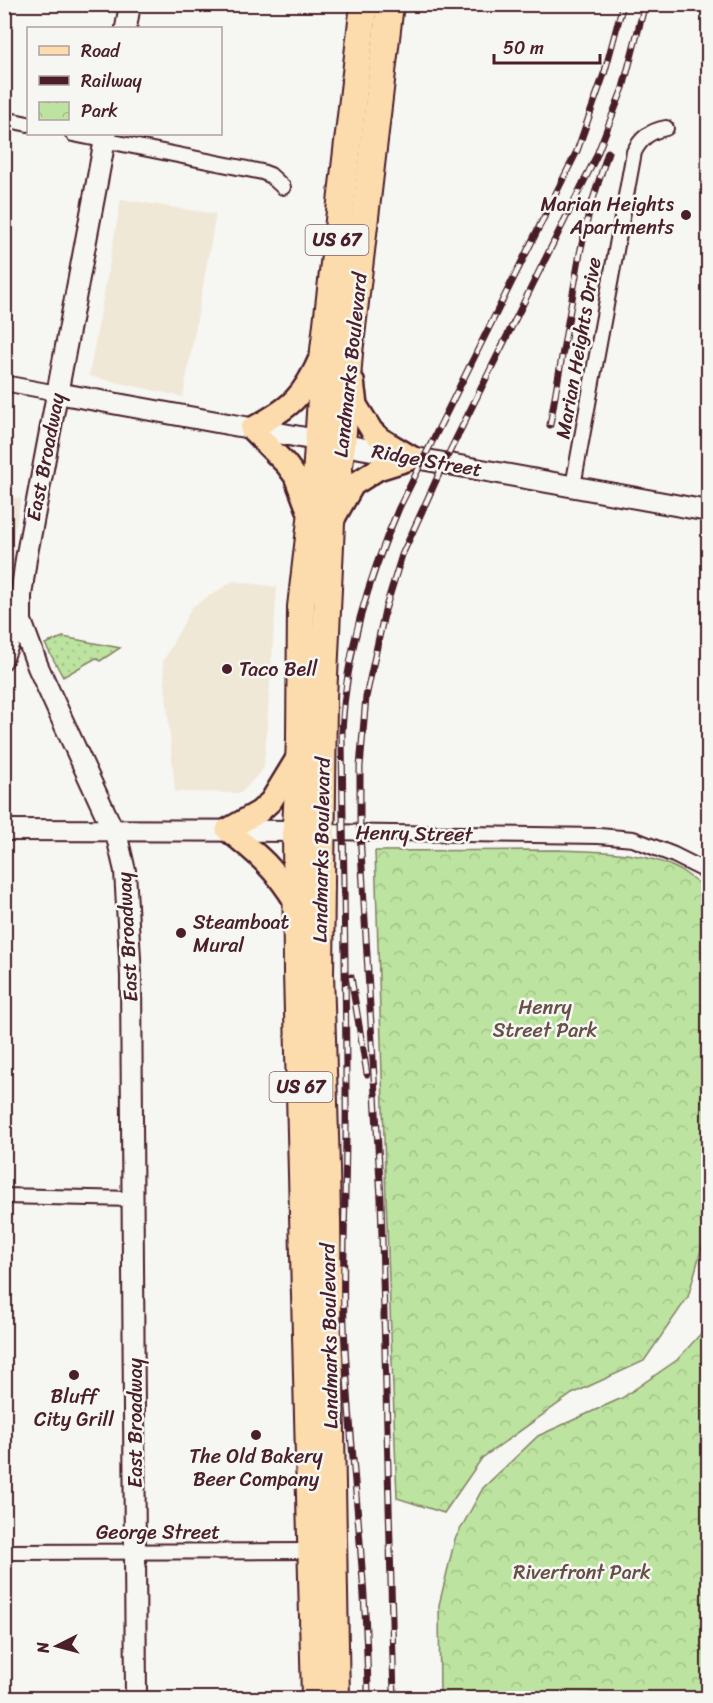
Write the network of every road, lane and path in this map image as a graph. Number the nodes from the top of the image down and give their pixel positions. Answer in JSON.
{"nodes":[{"id":1,"x":130,"y":4,"type":"edge"},
{"id":2,"x":364,"y":4,"type":"edge"},
{"id":3,"x":391,"y":9,"type":"edge"},
{"id":4,"x":126,"y":27,"type":"edge"},
{"id":5,"x":4,"y":119,"type":"edge"},
{"id":6,"x":27,"y":124,"type":"edge"},
{"id":7,"x":666,"y":128,"type":"dead end"},
{"id":8,"x":84,"y":135,"type":"edge"},
{"id":9,"x":106,"y":137,"type":"edge"},
{"id":10,"x":283,"y":187,"type":"dead end"},
{"id":11,"x":324,"y":350,"type":"junction"},
{"id":12,"x":349,"y":353,"type":"junction"},
{"id":13,"x":4,"y":383,"type":"edge"},
{"id":14,"x":57,"y":393,"type":"junction"},
{"id":15,"x":250,"y":429,"type":"junction"},
{"id":16,"x":330,"y":443,"type":"junction"},
{"id":17,"x":413,"y":458,"type":"junction"},
{"id":18,"x":573,"y":486,"type":"junction"},
{"id":19,"x":708,"y":511,"type":"edge"},
{"id":20,"x":321,"y":521,"type":"junction"},
{"id":21,"x":21,"y":621,"type":"junction"},
{"id":22,"x":4,"y":662,"type":"edge"},
{"id":23,"x":300,"y":754,"type":"junction"},
{"id":24,"x":4,"y":830,"type":"edge"},
{"id":25,"x":114,"y":830,"type":"junction"},
{"id":26,"x":227,"y":830,"type":"junction"},
{"id":27,"x":308,"y":831,"type":"junction"},
{"id":28,"x":708,"y":872,"type":"edge"},
{"id":29,"x":296,"y":903,"type":"junction"},
{"id":30,"x":4,"y":1196,"type":"edge"},
{"id":31,"x":133,"y":1199,"type":"junction"},
{"id":32,"x":136,"y":1551,"type":"junction"},
{"id":33,"x":311,"y":1551,"type":"junction"},
{"id":34,"x":4,"y":1552,"type":"edge"},
{"id":35,"x":136,"y":1698,"type":"edge"},
{"id":36,"x":315,"y":1698,"type":"edge"},
{"id":37,"x":336,"y":1698,"type":"edge"}],
"edges":[{"from":1,"to":4,"type":"street"},
{"from":2,"to":11,"type":"highway","name":"Landmarks Boulevard","number":"US 67"},
{"from":3,"to":12,"type":"highway","name":"Landmarks Boulevard","number":"US 67"},
{"from":5,"to":6,"type":"street"},
{"from":7,"to":18,"type":"street","name":"Marian Heights Drive"},
{"from":8,"to":9,"type":"street"},
{"from":9,"to":10,"type":"street"},
{"from":9,"to":14,"type":"street","name":"East Broadway"},
{"from":11,"to":15,"type":"main road"},
{"from":11,"to":16,"type":"highway","name":"Landmarks Boulevard","number":"US 67"},
{"from":12,"to":16,"type":"highway","name":"Landmarks Boulevard","number":"US 67"},
{"from":12,"to":17,"type":"main road"},
{"from":13,"to":14,"type":"street","name":"Ridge Street"},
{"from":14,"to":15,"type":"street","name":"Ridge Street"},
{"from":14,"to":21,"type":"street","name":"East Broadway"},
{"from":15,"to":16,"type":"street","name":"Ridge Street"},
{"from":15,"to":20,"type":"main road"},
{"from":16,"to":17,"type":"street","name":"Ridge Street"},
{"from":16,"to":20,"type":"highway","name":"Landmarks Boulevard","number":"US 67"},
{"from":17,"to":18,"type":"street","name":"Ridge Street"},
{"from":17,"to":20,"type":"main road"},
{"from":18,"to":19,"type":"street","name":"Ridge Street"},
{"from":20,"to":23,"type":"highway","name":"Landmarks Boulevard","number":"US 67"},
{"from":20,"to":27,"type":"highway","name":"Landmarks Boulevard","number":"US 67"},
{"from":21,"to":22,"type":"street"},
{"from":21,"to":25,"type":"street","name":"East Broadway"},
{"from":23,"to":26,"type":"main road"},
{"from":23,"to":27,"type":"highway","name":"Landmarks Boulevard","number":"US 67"},
{"from":24,"to":25,"type":"street","name":"Henry Street"},
{"from":25,"to":26,"type":"street","name":"Henry Street"},
{"from":25,"to":31,"type":"street","name":"East Broadway"},
{"from":26,"to":27,"type":"street","name":"Henry Street"},
{"from":26,"to":29,"type":"main road"},
{"from":27,"to":28,"type":"street","name":"Henry Street"},
{"from":27,"to":29,"type":"highway","name":"Landmarks Boulevard","number":"US 67"},
{"from":27,"to":37,"type":"highway","name":"Landmarks Boulevard","number":"US 67"},
{"from":29,"to":33,"type":"highway","name":"Landmarks Boulevard","number":"US 67"},
{"from":30,"to":31,"type":"street"},
{"from":31,"to":32,"type":"street","name":"East Broadway"},
{"from":32,"to":33,"type":"street","name":"George Street"},
{"from":32,"to":34,"type":"street","name":"George Street"},
{"from":32,"to":35,"type":"street","name":"East Broadway"},
{"from":33,"to":36,"type":"highway","name":"Landmarks Boulevard","number":"US 67"}]}
